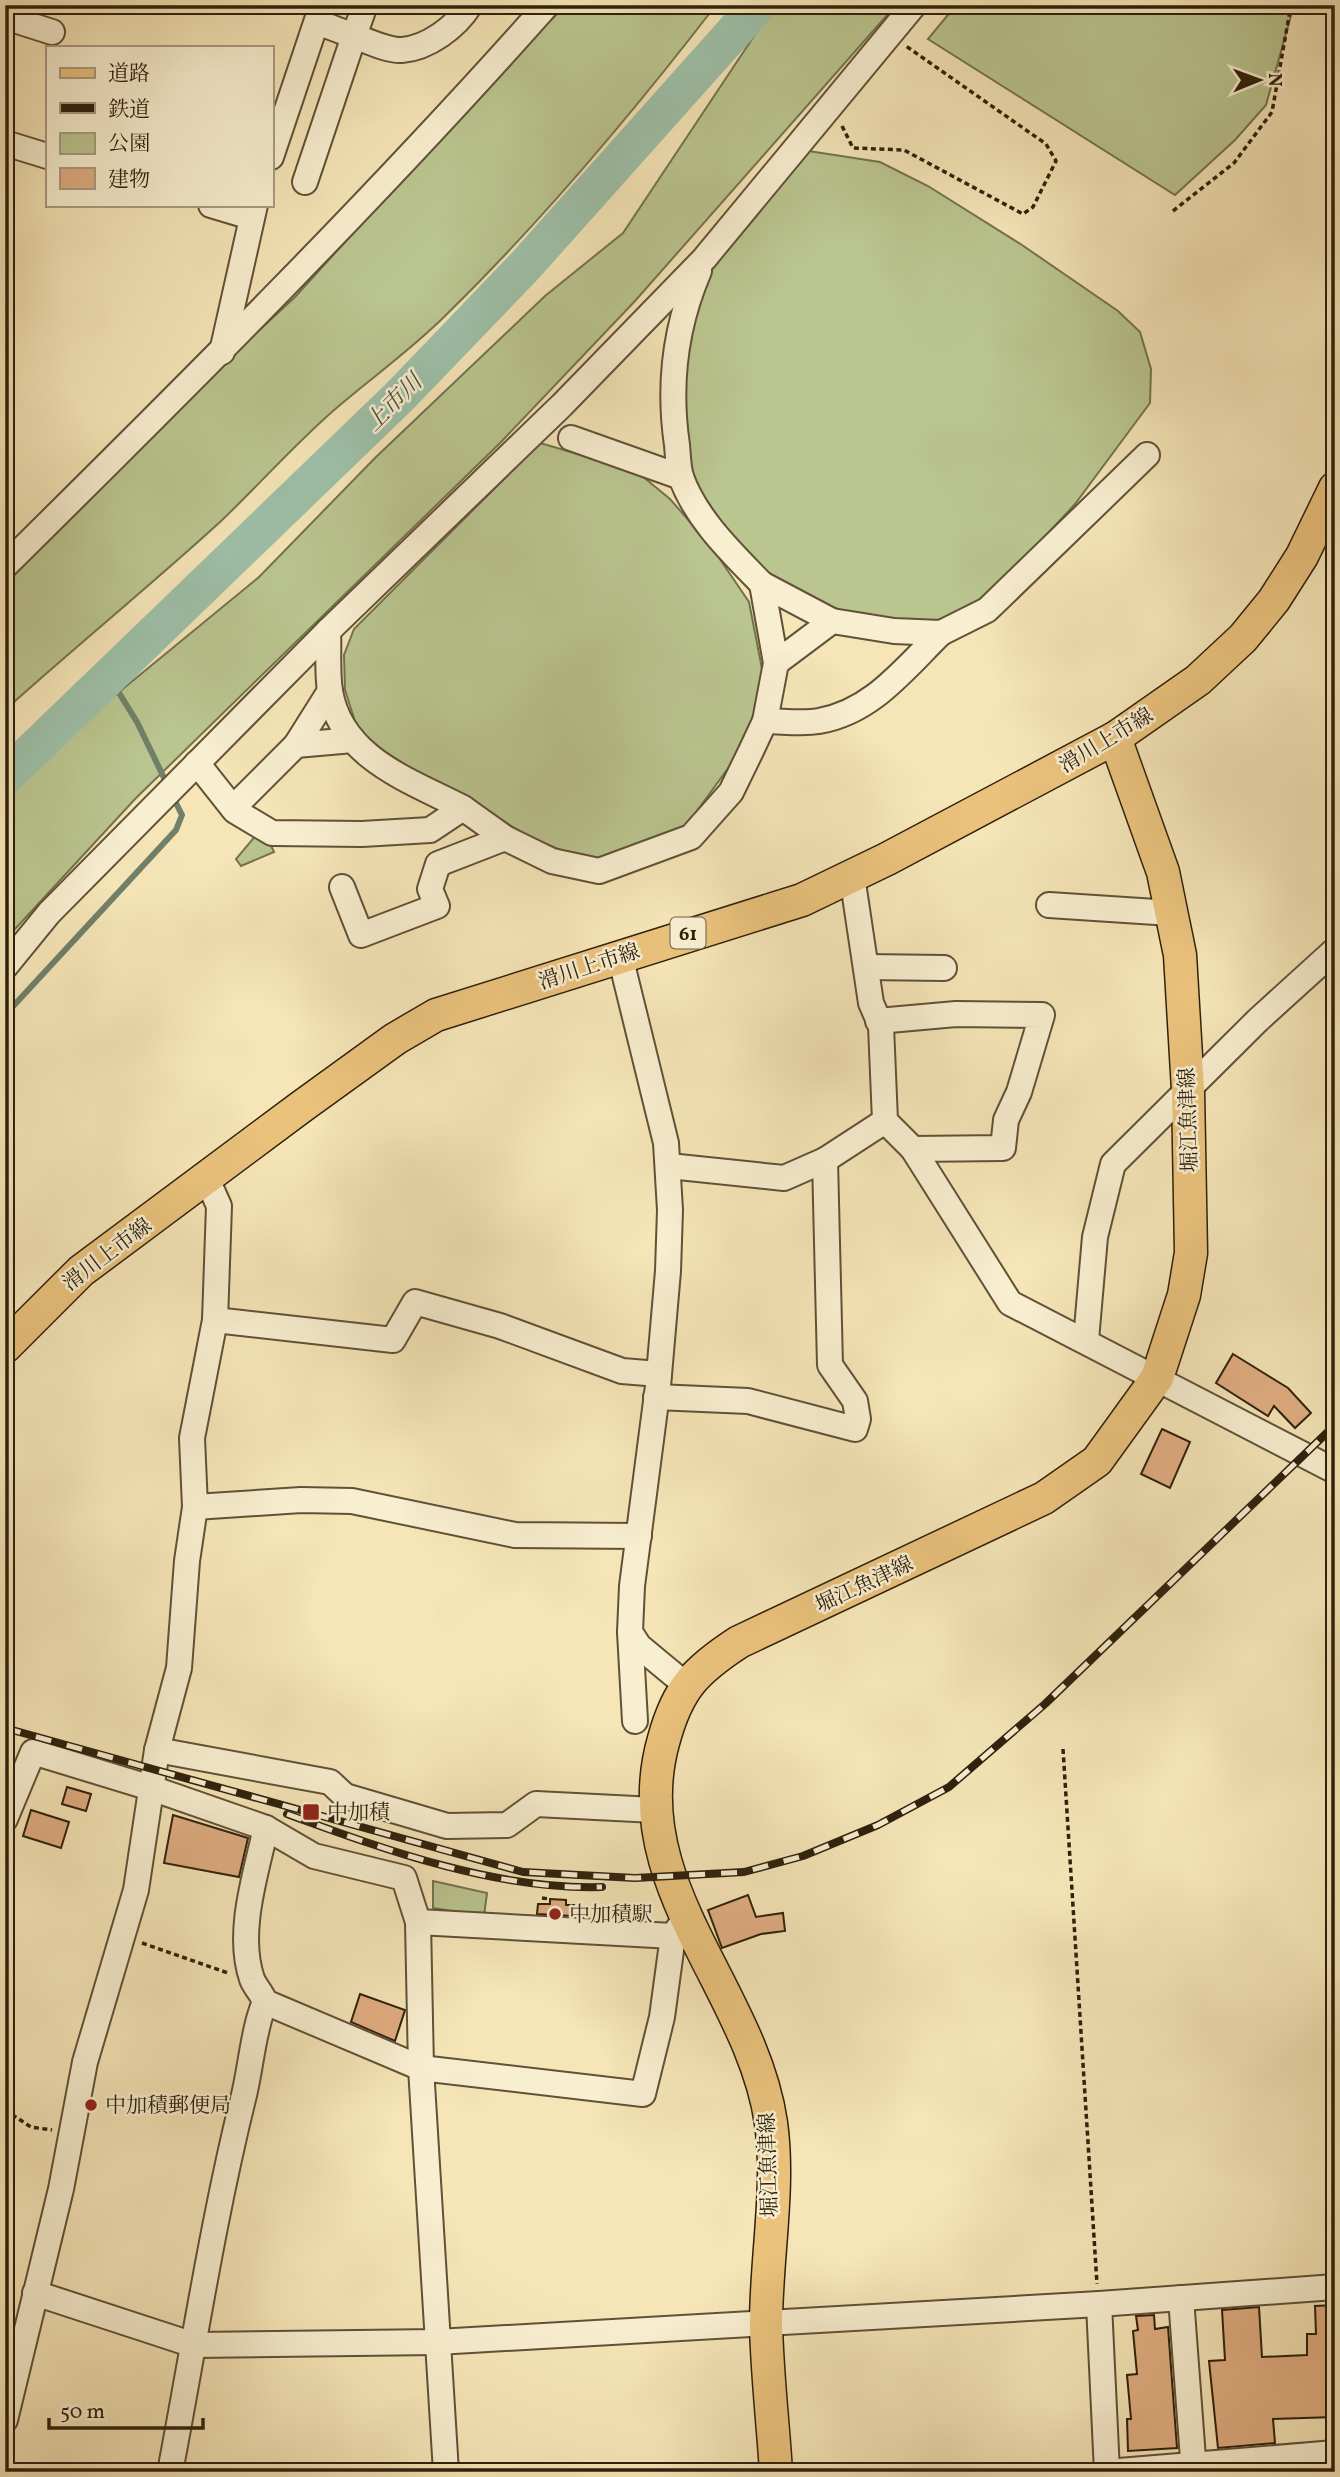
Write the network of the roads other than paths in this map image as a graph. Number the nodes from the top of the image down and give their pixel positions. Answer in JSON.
{"nodes":[{"id":1,"x":365,"y":5,"type":"edge"},
{"id":2,"x":470,"y":5,"type":"edge"},
{"id":3,"x":547,"y":5,"type":"edge"},
{"id":4,"x":914,"y":5,"type":"edge"},
{"id":5,"x":320,"y":14,"type":"edge"},
{"id":6,"x":5,"y":17,"type":"edge"},
{"id":7,"x":52,"y":32,"type":"dead end"},
{"id":8,"x":354,"y":36,"type":"junction"},
{"id":9,"x":5,"y":143,"type":"edge"},
{"id":10,"x":273,"y":151,"type":"edge"},
{"id":11,"x":46,"y":156,"type":"edge"},
{"id":12,"x":305,"y":182,"type":"dead end"},
{"id":13,"x":218,"y":206,"type":"edge"},
{"id":14,"x":253,"y":211,"type":"edge"},
{"id":15,"x":704,"y":258,"type":"junction"},
{"id":16,"x":222,"y":353,"type":"junction"},
{"id":17,"x":571,"y":438,"type":"dead end"},
{"id":18,"x":1147,"y":455,"type":"dead end"},
{"id":19,"x":681,"y":477,"type":"junction"},
{"id":20,"x":1335,"y":488,"type":"edge"},
{"id":21,"x":5,"y":566,"type":"edge"},
{"id":22,"x":762,"y":584,"type":"junction"},
{"id":23,"x":832,"y":621,"type":"junction"},
{"id":24,"x":328,"y":631,"type":"junction"},
{"id":25,"x":941,"y":633,"type":"junction"},
{"id":26,"x":776,"y":663,"type":"junction"},
{"id":27,"x":330,"y":691,"type":"junction"},
{"id":28,"x":765,"y":721,"type":"junction"},
{"id":29,"x":1115,"y":738,"type":"junction"},
{"id":30,"x":353,"y":740,"type":"junction"},
{"id":31,"x":296,"y":745,"type":"junction"},
{"id":32,"x":197,"y":763,"type":"junction"},
{"id":33,"x":463,"y":807,"type":"junction"},
{"id":34,"x":233,"y":808,"type":"junction"},
{"id":35,"x":505,"y":838,"type":"junction"},
{"id":36,"x":852,"y":876,"type":"junction"},
{"id":37,"x":342,"y":887,"type":"dead end"},
{"id":38,"x":1049,"y":905,"type":"dead end"},
{"id":39,"x":1171,"y":913,"type":"junction"},
{"id":40,"x":1335,"y":950,"type":"edge"},
{"id":41,"x":620,"y":956,"type":"junction"},
{"id":42,"x":5,"y":967,"type":"edge"},
{"id":43,"x":866,"y":967,"type":"junction"},
{"id":44,"x":944,"y":968,"type":"dead end"},
{"id":45,"x":878,"y":1021,"type":"junction"},
{"id":46,"x":1188,"y":1090,"type":"junction"},
{"id":47,"x":885,"y":1121,"type":"junction"},
{"id":48,"x":913,"y":1149,"type":"junction"},
{"id":49,"x":825,"y":1160,"type":"junction"},
{"id":50,"x":669,"y":1166,"type":"junction"},
{"id":51,"x":207,"y":1179,"type":"junction"},
{"id":52,"x":215,"y":1320,"type":"junction"},
{"id":53,"x":1086,"y":1340,"type":"junction"},
{"id":54,"x":5,"y":1346,"type":"edge"},
{"id":55,"x":1157,"y":1378,"type":"junction"},
{"id":56,"x":658,"y":1385,"type":"junction"},
{"id":57,"x":1335,"y":1471,"type":"edge"},
{"id":58,"x":195,"y":1507,"type":"junction"},
{"id":59,"x":639,"y":1536,"type":"junction"},
{"id":60,"x":631,"y":1632,"type":"junction"},
{"id":61,"x":686,"y":1685,"type":"junction"},
{"id":62,"x":635,"y":1721,"type":"dead end"},
{"id":63,"x":157,"y":1750,"type":"junction"},
{"id":64,"x":152,"y":1788,"type":"junction"},
{"id":65,"x":655,"y":1810,"type":"junction"},
{"id":66,"x":5,"y":1819,"type":"edge"},
{"id":67,"x":266,"y":1828,"type":"junction"},
{"id":68,"x":418,"y":1922,"type":"junction"},
{"id":69,"x":679,"y":1926,"type":"junction"},
{"id":70,"x":259,"y":1992,"type":"junction"},
{"id":71,"x":421,"y":2068,"type":"junction"},
{"id":72,"x":1335,"y":2287,"type":"edge"},
{"id":73,"x":35,"y":2293,"type":"junction"},
{"id":74,"x":1181,"y":2298,"type":"junction"},
{"id":75,"x":1099,"y":2304,"type":"junction"},
{"id":76,"x":766,"y":2324,"type":"junction"},
{"id":77,"x":437,"y":2342,"type":"junction"},
{"id":78,"x":194,"y":2345,"type":"junction"},
{"id":79,"x":5,"y":2420,"type":"edge"},
{"id":80,"x":1335,"y":2453,"type":"edge"},
{"id":81,"x":1194,"y":2468,"type":"edge"},
{"id":82,"x":170,"y":2472,"type":"edge"},
{"id":83,"x":446,"y":2472,"type":"edge"},
{"id":84,"x":776,"y":2472,"type":"edge"},
{"id":85,"x":1107,"y":2472,"type":"edge"}],
"edges":[{"from":1,"to":8,"type":"street"},
{"from":2,"to":8,"type":"street"},
{"from":3,"to":16,"type":"street"},
{"from":4,"to":15,"type":"street"},
{"from":5,"to":8,"type":"street"},
{"from":5,"to":10,"type":"street"},
{"from":6,"to":7,"type":"street"},
{"from":8,"to":12,"type":"street"},
{"from":9,"to":11,"type":"street"},
{"from":13,"to":14,"type":"street"},
{"from":14,"to":16,"type":"street"},
{"from":15,"to":19,"type":"street"},
{"from":15,"to":24,"type":"street"},
{"from":16,"to":21,"type":"street"},
{"from":17,"to":19,"type":"street"},
{"from":18,"to":25,"type":"street"},
{"from":19,"to":22,"type":"street"},
{"from":20,"to":29,"type":"main road","name":"滑川上市線","number":"61"},
{"from":22,"to":23,"type":"street"},
{"from":22,"to":26,"type":"street"},
{"from":23,"to":25,"type":"street"},
{"from":23,"to":26,"type":"street"},
{"from":24,"to":27,"type":"street"},
{"from":24,"to":32,"type":"street"},
{"from":25,"to":28,"type":"street"},
{"from":26,"to":28,"type":"street"},
{"from":27,"to":30,"type":"street"},
{"from":27,"to":31,"type":"street"},
{"from":28,"to":35,"type":"street"},
{"from":29,"to":36,"type":"main road","name":"滑川上市線","number":"61"},
{"from":29,"to":39,"type":"main road","name":"堀江魚津線"},
{"from":30,"to":31,"type":"street"},
{"from":30,"to":33,"type":"street"},
{"from":31,"to":34,"type":"street"},
{"from":32,"to":34,"type":"street"},
{"from":32,"to":42,"type":"street"},
{"from":33,"to":34,"type":"street"},
{"from":33,"to":35,"type":"street"},
{"from":35,"to":37,"type":"street"},
{"from":36,"to":41,"type":"main road","name":"滑川上市線","number":"61"},
{"from":36,"to":43,"type":"street"},
{"from":38,"to":39,"type":"street"},
{"from":39,"to":46,"type":"main road","name":"堀江魚津線"},
{"from":40,"to":46,"type":"street"},
{"from":41,"to":50,"type":"street"},
{"from":41,"to":51,"type":"main road","name":"滑川上市線","number":"61"},
{"from":43,"to":44,"type":"street"},
{"from":43,"to":45,"type":"street"},
{"from":45,"to":47,"type":"street"},
{"from":45,"to":48,"type":"street"},
{"from":46,"to":53,"type":"street"},
{"from":46,"to":55,"type":"main road","name":"堀江魚津線"},
{"from":47,"to":48,"type":"street"},
{"from":47,"to":49,"type":"street"},
{"from":48,"to":53,"type":"street"},
{"from":49,"to":50,"type":"street"},
{"from":49,"to":56,"type":"street"},
{"from":50,"to":56,"type":"street"},
{"from":51,"to":52,"type":"street"},
{"from":51,"to":54,"type":"main road","name":"滑川上市線","number":"61"},
{"from":52,"to":56,"type":"street"},
{"from":52,"to":58,"type":"street"},
{"from":53,"to":55,"type":"street"},
{"from":55,"to":57,"type":"street"},
{"from":55,"to":61,"type":"main road","name":"堀江魚津線"},
{"from":56,"to":59,"type":"street"},
{"from":58,"to":59,"type":"street"},
{"from":58,"to":63,"type":"street"},
{"from":59,"to":60,"type":"street"},
{"from":60,"to":61,"type":"street"},
{"from":60,"to":62,"type":"street"},
{"from":61,"to":65,"type":"main road","name":"堀江魚津線"},
{"from":63,"to":64,"type":"street"},
{"from":63,"to":65,"type":"street"},
{"from":64,"to":66,"type":"street"},
{"from":64,"to":67,"type":"street"},
{"from":64,"to":73,"type":"street"},
{"from":65,"to":69,"type":"main road","name":"堀江魚津線"},
{"from":67,"to":68,"type":"street"},
{"from":67,"to":70,"type":"street"},
{"from":68,"to":69,"type":"street"},
{"from":68,"to":71,"type":"street"},
{"from":69,"to":71,"type":"street"},
{"from":69,"to":76,"type":"main road","name":"堀江魚津線"},
{"from":70,"to":71,"type":"street"},
{"from":70,"to":78,"type":"street"},
{"from":71,"to":77,"type":"street"},
{"from":72,"to":74,"type":"street"},
{"from":73,"to":78,"type":"street"},
{"from":73,"to":79,"type":"street"},
{"from":74,"to":75,"type":"street"},
{"from":74,"to":81,"type":"street"},
{"from":75,"to":76,"type":"street"},
{"from":75,"to":85,"type":"street"},
{"from":76,"to":77,"type":"street"},
{"from":76,"to":84,"type":"main road","name":"堀江魚津線"},
{"from":77,"to":78,"type":"street"},
{"from":77,"to":83,"type":"street"},
{"from":78,"to":82,"type":"street"},
{"from":80,"to":81,"type":"street"},
{"from":81,"to":85,"type":"street"}]}
